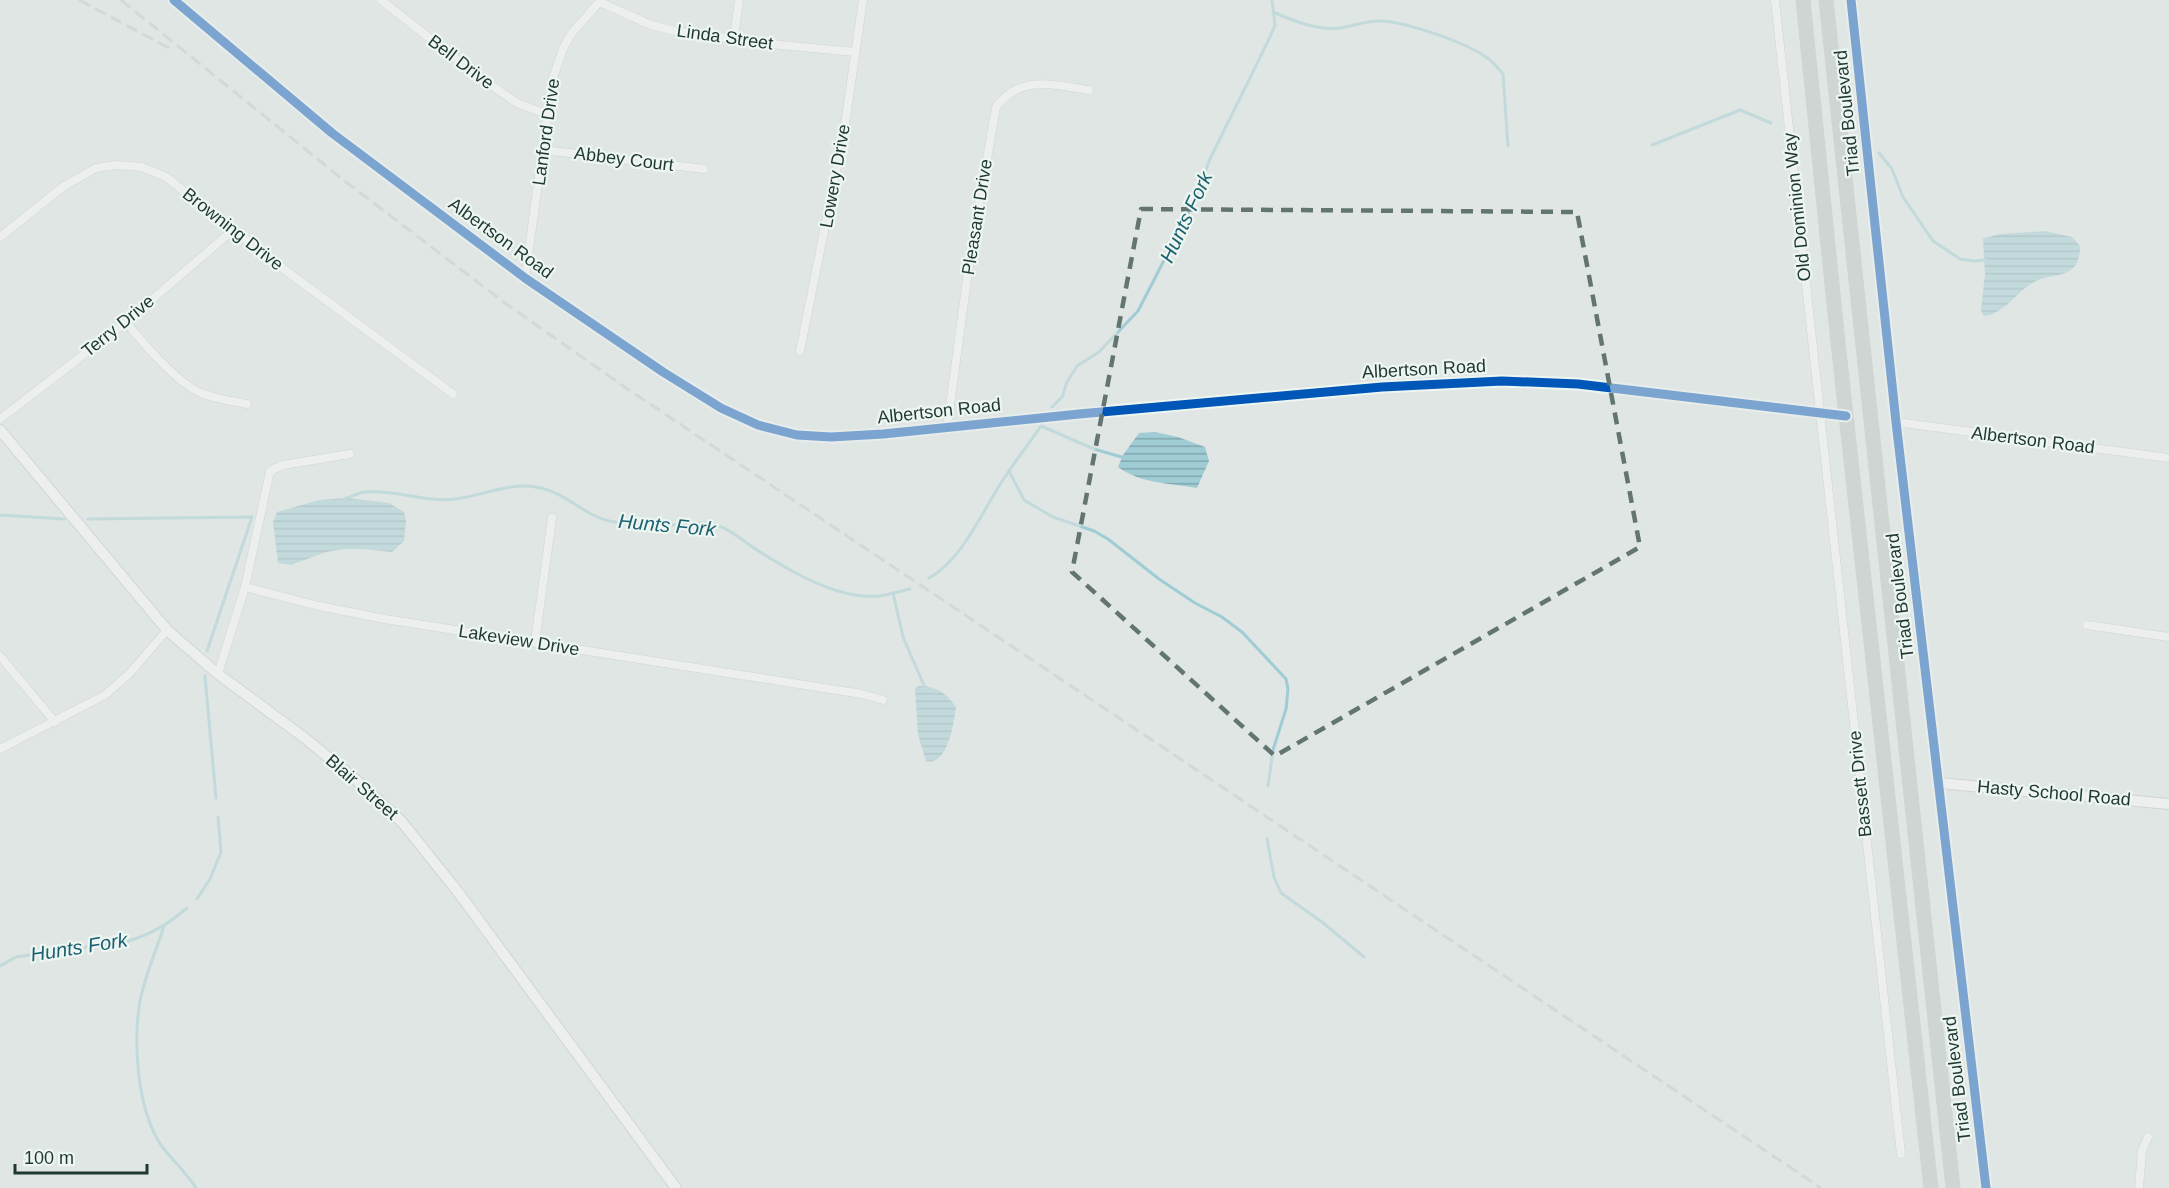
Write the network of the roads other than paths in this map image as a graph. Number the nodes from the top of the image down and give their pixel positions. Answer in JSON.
{"nodes":[{"id":1,"x":174,"y":0,"type":"edge"},
{"id":2,"x":381,"y":0,"type":"edge"},
{"id":3,"x":739,"y":0,"type":"edge"},
{"id":4,"x":863,"y":0,"type":"edge"},
{"id":5,"x":1774,"y":0,"type":"edge"},
{"id":6,"x":1803,"y":0,"type":"edge"},
{"id":7,"x":1826,"y":0,"type":"edge"},
{"id":8,"x":1851,"y":0,"type":"edge"},
{"id":9,"x":601,"y":1,"type":"edge"},
{"id":10,"x":734,"y":38,"type":"junction"},
{"id":11,"x":855,"y":52,"type":"junction"},
{"id":12,"x":1089,"y":90,"type":"dead end"},
{"id":13,"x":546,"y":114,"type":"junction"},
{"id":14,"x":544,"y":150,"type":"junction"},
{"id":15,"x":704,"y":169,"type":"dead end"},
{"id":16,"x":233,"y":230,"type":"junction"},
{"id":17,"x":0,"y":237,"type":"edge"},
{"id":18,"x":525,"y":278,"type":"junction"},
{"id":19,"x":126,"y":322,"type":"junction"},
{"id":20,"x":800,"y":351,"type":"dead end"},
{"id":21,"x":453,"y":394,"type":"dead end"},
{"id":22,"x":247,"y":404,"type":"dead end"},
{"id":23,"x":1819,"y":414,"type":"junction"},
{"id":24,"x":1846,"y":416,"type":"junction"},
{"id":25,"x":0,"y":419,"type":"edge"},
{"id":26,"x":1896,"y":422,"type":"junction"},
{"id":27,"x":947,"y":428,"type":"junction"},
{"id":28,"x":0,"y":430,"type":"edge"},
{"id":29,"x":350,"y":454,"type":"dead end"},
{"id":30,"x":2169,"y":458,"type":"edge"},
{"id":31,"x":552,"y":518,"type":"dead end"},
{"id":32,"x":245,"y":587,"type":"junction"},
{"id":33,"x":2087,"y":625,"type":"dead end"},
{"id":34,"x":167,"y":630,"type":"junction"},
{"id":35,"x":2169,"y":637,"type":"edge"},
{"id":36,"x":536,"y":642,"type":"junction"},
{"id":37,"x":0,"y":656,"type":"edge"},
{"id":38,"x":218,"y":674,"type":"junction"},
{"id":39,"x":883,"y":700,"type":"dead end"},
{"id":40,"x":55,"y":722,"type":"junction"},
{"id":41,"x":0,"y":749,"type":"edge"},
{"id":42,"x":1938,"y":783,"type":"junction"},
{"id":43,"x":2169,"y":804,"type":"edge"},
{"id":44,"x":2148,"y":1137,"type":"dead end"},
{"id":45,"x":1900,"y":1154,"type":"dead end"},
{"id":46,"x":676,"y":1188,"type":"edge"},
{"id":47,"x":1931,"y":1188,"type":"edge"},
{"id":48,"x":1953,"y":1188,"type":"edge"},
{"id":49,"x":1986,"y":1188,"type":"edge"},
{"id":50,"x":2139,"y":1188,"type":"edge"}],
"edges":[{"from":1,"to":18,"type":"street","name":"Albertson Road"},
{"from":2,"to":13,"type":"street","name":"Bell Drive"},
{"from":3,"to":10,"type":"street"},
{"from":4,"to":11,"type":"street","name":"Lowery Drive"},
{"from":5,"to":23,"type":"street","name":"Old Dominion Way"},
{"from":6,"to":24,"type":"highway"},
{"from":7,"to":48,"type":"highway"},
{"from":8,"to":26,"type":"street","name":"Triad Boulevard"},
{"from":9,"to":10,"type":"street","name":"Linda Street"},
{"from":9,"to":13,"type":"street","name":"Lanford Drive"},
{"from":10,"to":11,"type":"street","name":"Linda Street"},
{"from":11,"to":20,"type":"street","name":"Lowery Drive"},
{"from":12,"to":27,"type":"street","name":"Pleasant Drive"},
{"from":13,"to":14,"type":"street","name":"Lanford Drive"},
{"from":14,"to":15,"type":"street","name":"Abbey Court"},
{"from":14,"to":18,"type":"street","name":"Lanford Drive"},
{"from":16,"to":17,"type":"street","name":"Browning Drive"},
{"from":16,"to":19,"type":"street","name":"Terry Drive"},
{"from":16,"to":21,"type":"street","name":"Browning Drive"},
{"from":18,"to":27,"type":"street","name":"Albertson Road"},
{"from":19,"to":22,"type":"street"},
{"from":19,"to":25,"type":"street","name":"Terry Drive"},
{"from":23,"to":24,"type":"street","name":"Albertson Road"},
{"from":23,"to":27,"type":"street","name":"Albertson Road"},
{"from":23,"to":45,"type":"street","name":"Bassett Drive"},
{"from":24,"to":47,"type":"highway"},
{"from":26,"to":30,"type":"street","name":"Albertson Road"},
{"from":26,"to":42,"type":"street","name":"Triad Boulevard"},
{"from":28,"to":34,"type":"street","name":"Blair Street"},
{"from":29,"to":32,"type":"street"},
{"from":31,"to":36,"type":"street"},
{"from":32,"to":36,"type":"street","name":"Lakeview Drive"},
{"from":32,"to":38,"type":"street"},
{"from":33,"to":35,"type":"street"},
{"from":34,"to":38,"type":"street","name":"Blair Street"},
{"from":34,"to":40,"type":"street"},
{"from":36,"to":39,"type":"street","name":"Lakeview Drive"},
{"from":37,"to":40,"type":"street"},
{"from":38,"to":46,"type":"street","name":"Blair Street"},
{"from":40,"to":41,"type":"street"},
{"from":42,"to":43,"type":"street","name":"Hasty School Road"},
{"from":42,"to":49,"type":"street","name":"Triad Boulevard"},
{"from":44,"to":50,"type":"street"}]}
